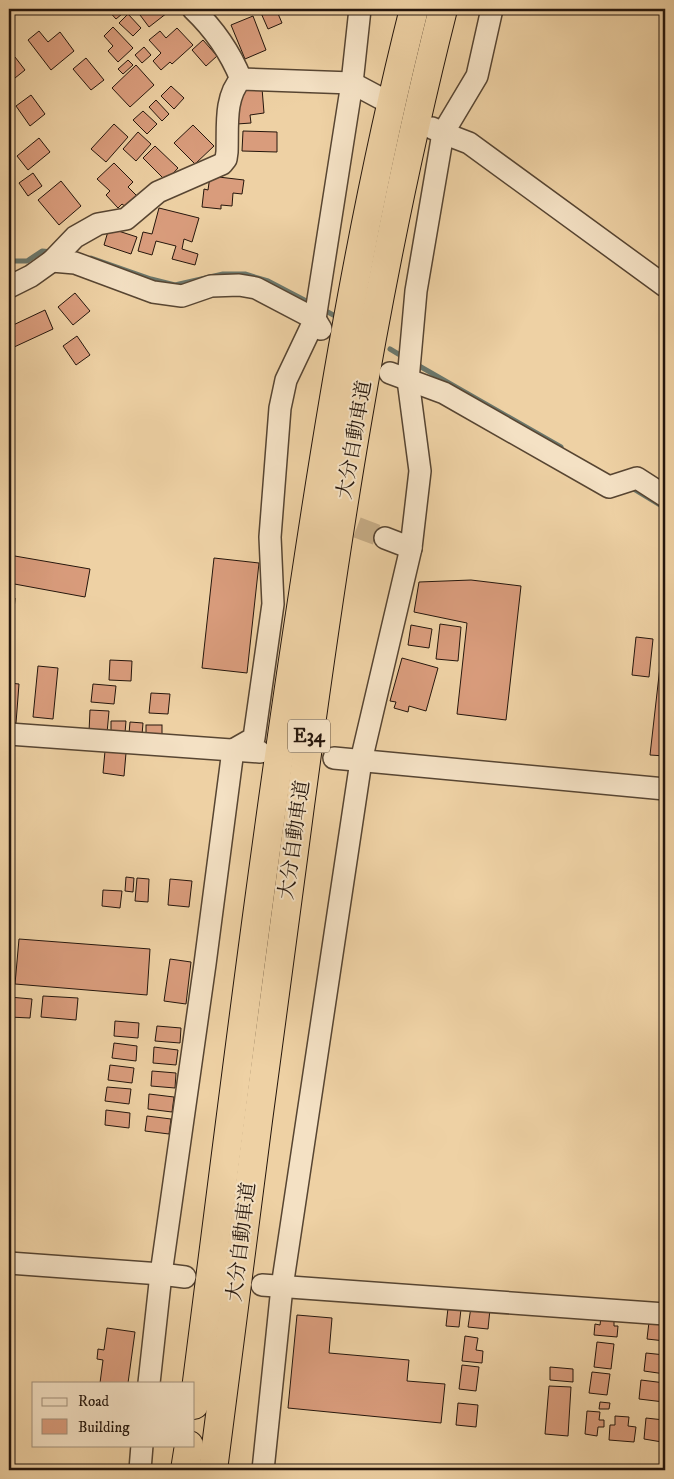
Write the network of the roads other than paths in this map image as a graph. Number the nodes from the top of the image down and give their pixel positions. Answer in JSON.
{"nodes":[{"id":1,"x":193,"y":9,"type":"edge"},
{"id":2,"x":360,"y":9,"type":"edge"},
{"id":3,"x":414,"y":9,"type":"edge"},
{"id":4,"x":443,"y":9,"type":"edge"},
{"id":5,"x":492,"y":9,"type":"edge"},
{"id":6,"x":241,"y":79,"type":"junction"},
{"id":7,"x":352,"y":83,"type":"junction"},
{"id":8,"x":382,"y":99,"type":"dead end"},
{"id":9,"x":438,"y":131,"type":"junction"},
{"id":10,"x":57,"y":256,"type":"junction"},
{"id":11,"x":665,"y":286,"type":"edge"},
{"id":12,"x":9,"y":287,"type":"edge"},
{"id":13,"x":318,"y":316,"type":"junction"},
{"id":14,"x":404,"y":368,"type":"junction"},
{"id":15,"x":665,"y":496,"type":"edge"},
{"id":16,"x":385,"y":538,"type":"tunnel mouth"},
{"id":17,"x":411,"y":548,"type":"junction"},
{"id":18,"x":9,"y":734,"type":"edge"},
{"id":19,"x":233,"y":750,"type":"junction"},
{"id":20,"x":260,"y":752,"type":"dead end"},
{"id":21,"x":334,"y":758,"type":"dead end"},
{"id":22,"x":361,"y":761,"type":"junction"},
{"id":23,"x":665,"y":789,"type":"edge"},
{"id":24,"x":9,"y":1262,"type":"edge"},
{"id":25,"x":161,"y":1274,"type":"junction"},
{"id":26,"x":184,"y":1277,"type":"dead end"},
{"id":27,"x":272,"y":1286,"type":"junction"},
{"id":28,"x":665,"y":1314,"type":"edge"},
{"id":29,"x":149,"y":1382,"type":"edge"},
{"id":30,"x":195,"y":1397,"type":"edge"},
{"id":31,"x":142,"y":1446,"type":"edge"},
{"id":32,"x":189,"y":1446,"type":"edge"},
{"id":33,"x":140,"y":1470,"type":"edge"},
{"id":34,"x":185,"y":1470,"type":"edge"},
{"id":35,"x":213,"y":1470,"type":"edge"},
{"id":36,"x":263,"y":1470,"type":"edge"}],
"edges":[{"from":1,"to":6,"type":"street"},
{"from":2,"to":7,"type":"street"},
{"from":3,"to":30,"type":"highway","name":"大分自動車道","number":"E34"},
{"from":4,"to":35,"type":"highway","name":"大分自動車道","number":"E34"},
{"from":5,"to":9,"type":"street"},
{"from":6,"to":7,"type":"street"},
{"from":6,"to":10,"type":"street"},
{"from":7,"to":8,"type":"street"},
{"from":7,"to":13,"type":"street"},
{"from":9,"to":11,"type":"street"},
{"from":9,"to":14,"type":"street"},
{"from":10,"to":12,"type":"street"},
{"from":10,"to":13,"type":"street"},
{"from":13,"to":19,"type":"street"},
{"from":14,"to":15,"type":"street"},
{"from":14,"to":17,"type":"street"},
{"from":16,"to":17,"type":"street"},
{"from":17,"to":22,"type":"street"},
{"from":18,"to":19,"type":"street"},
{"from":19,"to":20,"type":"street"},
{"from":19,"to":25,"type":"street"},
{"from":21,"to":22,"type":"street"},
{"from":22,"to":23,"type":"street"},
{"from":22,"to":27,"type":"street"},
{"from":24,"to":25,"type":"street"},
{"from":25,"to":26,"type":"street"},
{"from":25,"to":29,"type":"street"},
{"from":27,"to":28,"type":"street"},
{"from":27,"to":36,"type":"street"},
{"from":31,"to":33,"type":"street"},
{"from":32,"to":34,"type":"highway"}]}
